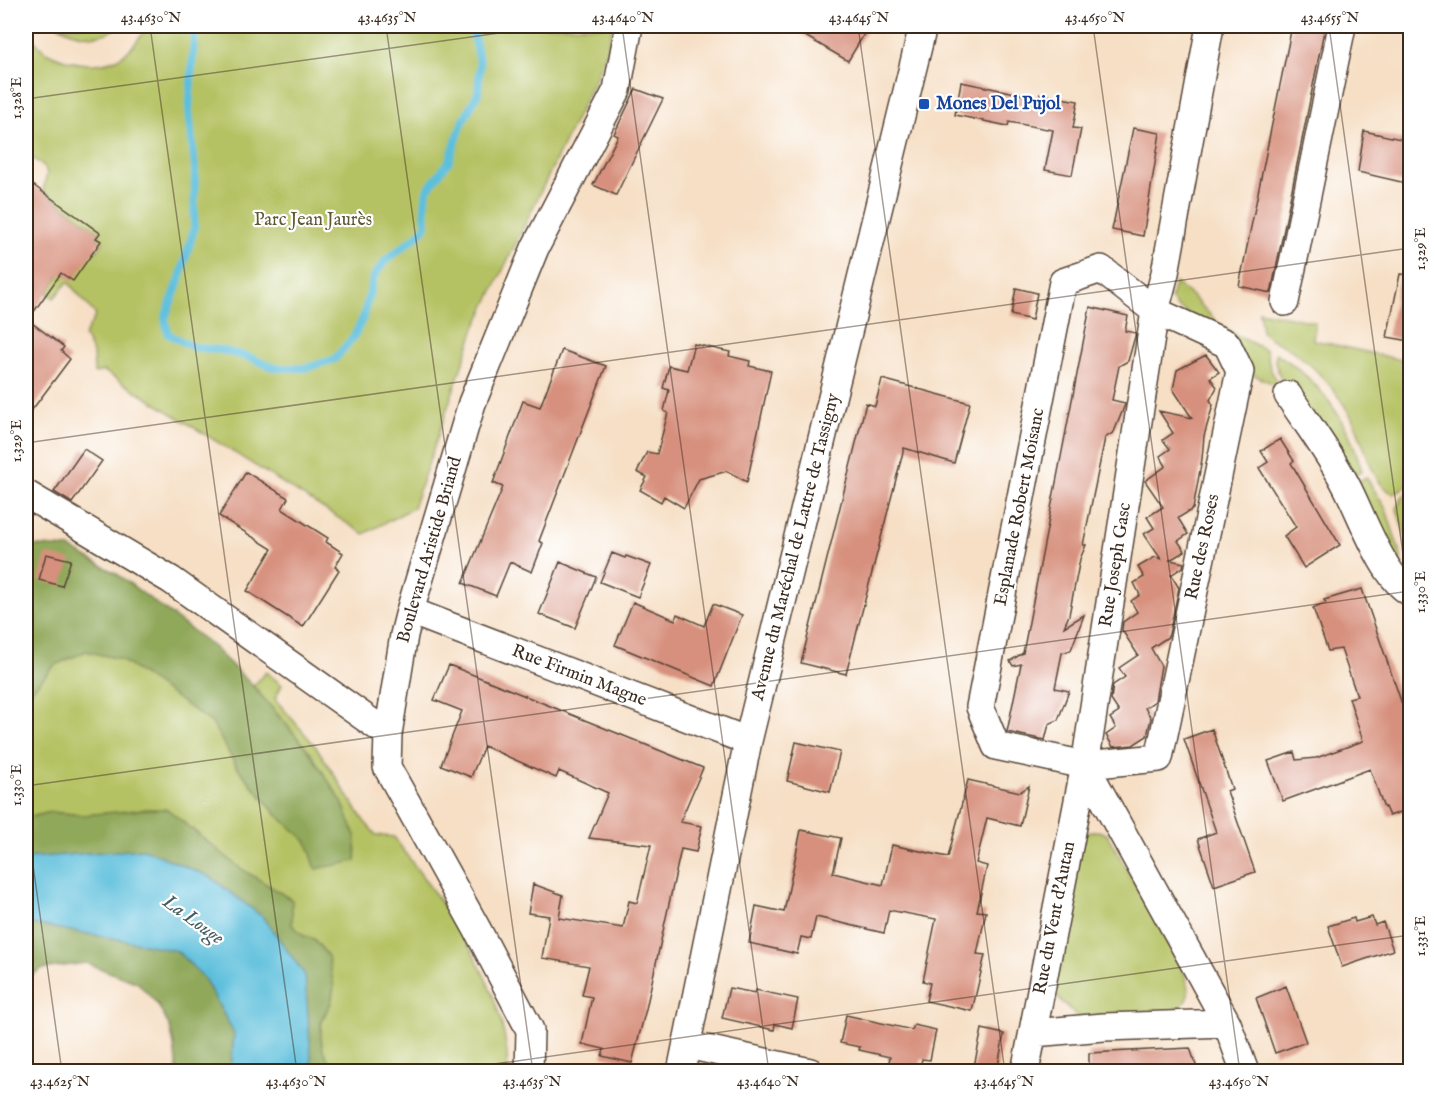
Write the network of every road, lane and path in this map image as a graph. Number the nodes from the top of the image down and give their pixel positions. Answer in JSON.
{"nodes":[{"id":1,"x":629,"y":26,"type":"edge"},
{"id":2,"x":923,"y":26,"type":"edge"},
{"id":3,"x":1210,"y":26,"type":"edge"},
{"id":4,"x":1342,"y":26,"type":"edge"},
{"id":5,"x":1285,"y":302,"type":"dead end"},
{"id":6,"x":1155,"y":310,"type":"junction"},
{"id":7,"x":1288,"y":395,"type":"dead end"},
{"id":8,"x":26,"y":494,"type":"edge"},
{"id":9,"x":1410,"y":592,"type":"edge"},
{"id":10,"x":410,"y":611,"type":"junction"},
{"id":11,"x":388,"y":734,"type":"junction"},
{"id":12,"x":748,"y":741,"type":"junction"},
{"id":13,"x":1085,"y":765,"type":"junction"},
{"id":14,"x":1227,"y":1023,"type":"junction"},
{"id":15,"x":1033,"y":1033,"type":"junction"},
{"id":16,"x":688,"y":1045,"type":"junction"},
{"id":17,"x":529,"y":1071,"type":"edge"},
{"id":18,"x":681,"y":1071,"type":"edge"},
{"id":19,"x":810,"y":1071,"type":"edge"},
{"id":20,"x":1025,"y":1071,"type":"edge"},
{"id":21,"x":1245,"y":1071,"type":"edge"}],
"edges":[{"from":1,"to":10,"type":"street","name":"Boulevard Aristide Briand"},
{"from":2,"to":12,"type":"street","name":"Avenue du Maréchal de Lattre de Tassigny"},
{"from":3,"to":6,"type":"street","name":"Rue Joseph Gasc"},
{"from":4,"to":5,"type":"street"},
{"from":6,"to":13,"type":"street","name":"Rue Joseph Gasc"},
{"from":6,"to":13,"type":"street","name":"Rue des Roses"},
{"from":6,"to":13,"type":"street","name":"Esplanade Robert Moisanc"},
{"from":7,"to":9,"type":"street"},
{"from":8,"to":11,"type":"street"},
{"from":10,"to":11,"type":"street","name":"Boulevard Aristide Briand"},
{"from":10,"to":12,"type":"street","name":"Rue Firmin Magne"},
{"from":11,"to":17,"type":"street","name":"Boulevard Aristide Briand"},
{"from":12,"to":16,"type":"street","name":"Avenue du Maréchal de Lattre de Tassigny"},
{"from":13,"to":14,"type":"street"},
{"from":13,"to":15,"type":"street","name":"Rue du Vent d'Autan"},
{"from":14,"to":15,"type":"street"},
{"from":14,"to":21,"type":"street"},
{"from":15,"to":20,"type":"street","name":"Rue du Vent d'Autan"},
{"from":16,"to":18,"type":"street","name":"Avenue du Maréchal de Lattre de Tassigny"},
{"from":16,"to":19,"type":"street"}]}
